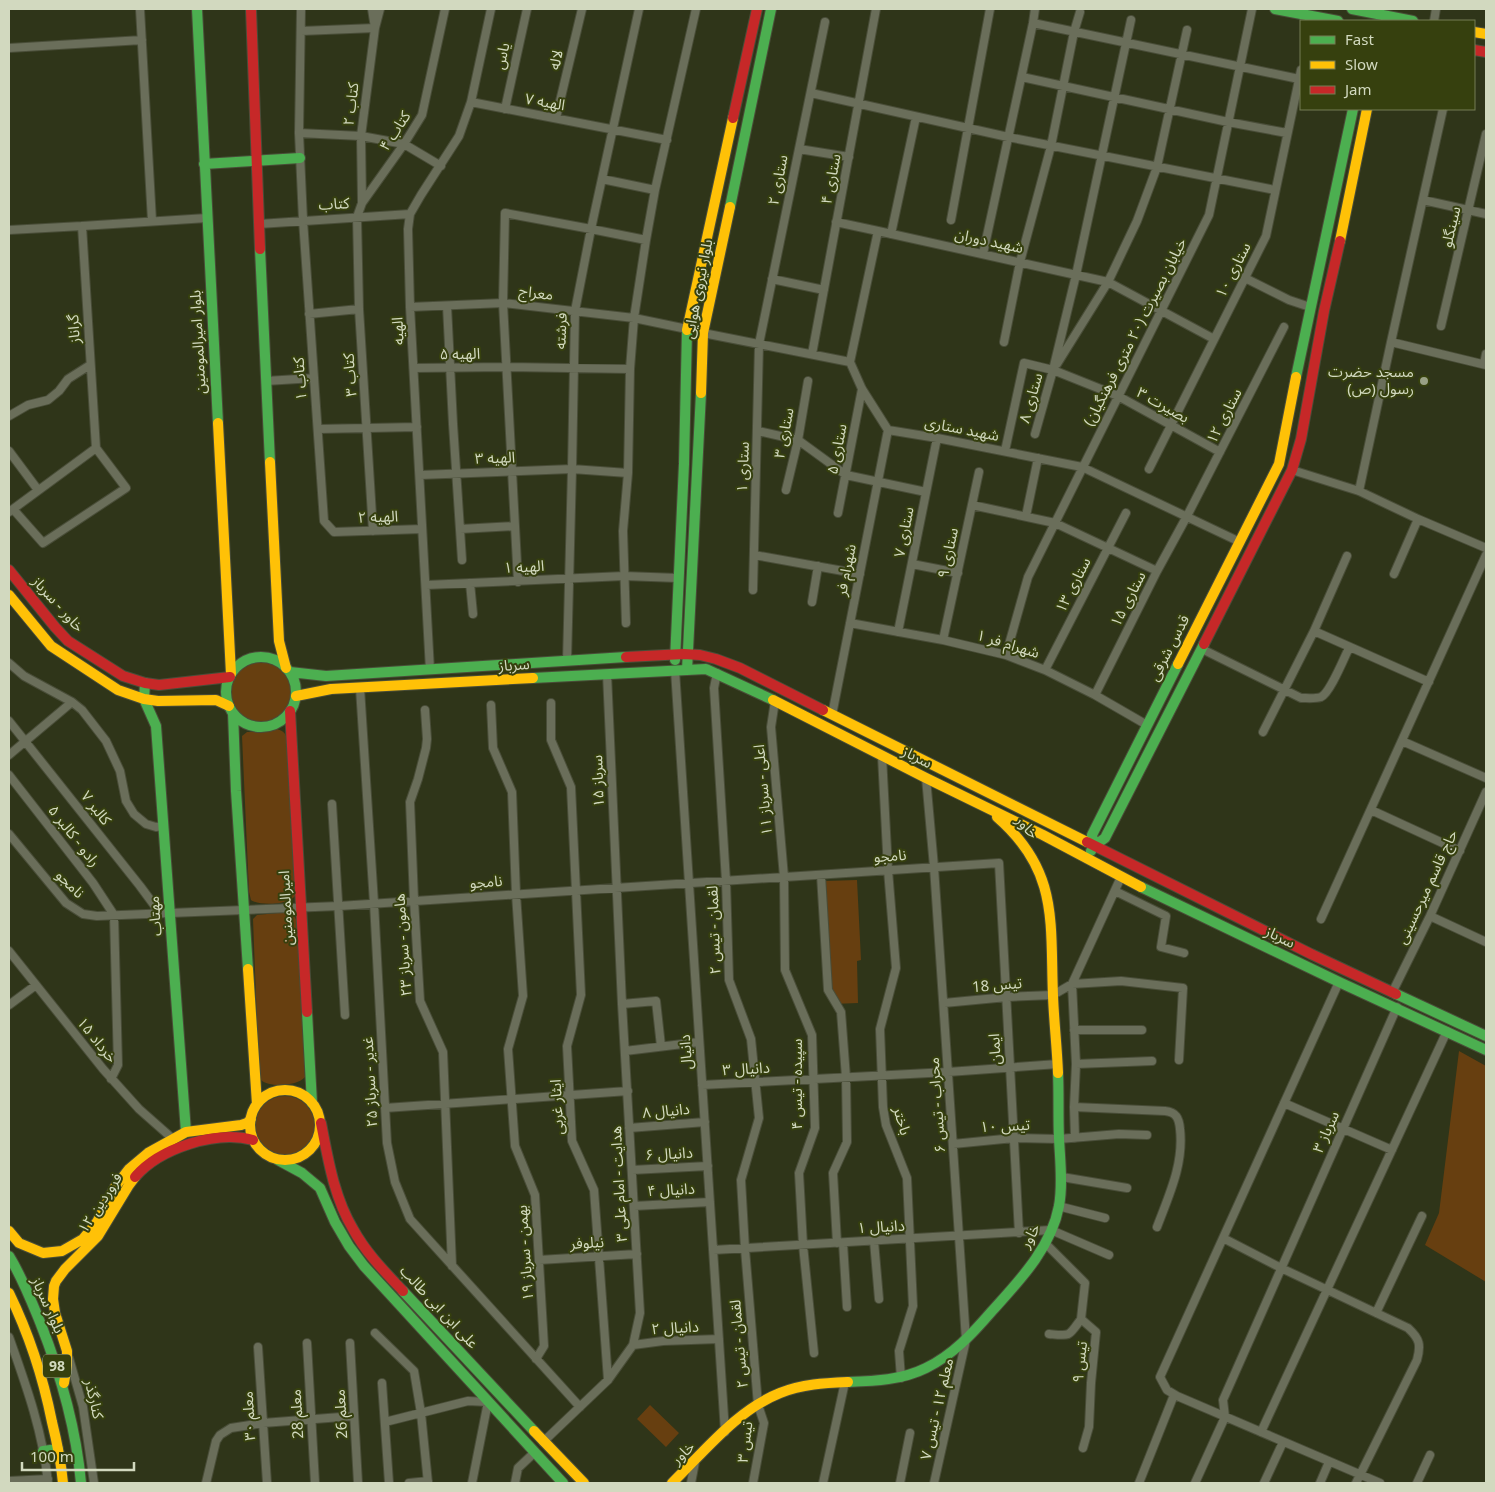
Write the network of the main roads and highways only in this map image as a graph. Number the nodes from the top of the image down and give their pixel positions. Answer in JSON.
{"nodes":[{"id":1,"x":197,"y":9,"type":"edge"},
{"id":2,"x":251,"y":9,"type":"edge"},
{"id":3,"x":757,"y":9,"type":"edge"},
{"id":4,"x":771,"y":9,"type":"edge"},
{"id":5,"x":1275,"y":9,"type":"edge"},
{"id":6,"x":1352,"y":9,"type":"edge"},
{"id":7,"x":1373,"y":14,"type":"edge"},
{"id":8,"x":1387,"y":15,"type":"edge"},
{"id":9,"x":1333,"y":20,"type":"edge"},
{"id":10,"x":1409,"y":20,"type":"edge"},
{"id":11,"x":1353,"y":110,"type":"edge"},
{"id":12,"x":1367,"y":110,"type":"edge"},
{"id":13,"x":300,"y":158,"type":"road end"},
{"id":14,"x":256,"y":162,"type":"junction"},
{"id":15,"x":204,"y":164,"type":"junction"},
{"id":16,"x":687,"y":330,"type":"junction"},
{"id":17,"x":703,"y":333,"type":"junction"},
{"id":18,"x":684,"y":464,"type":"junction"},
{"id":19,"x":698,"y":464,"type":"junction"},
{"id":20,"x":1279,"y":464,"type":"junction"},
{"id":21,"x":1292,"y":470,"type":"junction"},
{"id":22,"x":9,"y":570,"type":"edge"},
{"id":23,"x":1224,"y":574,"type":"junction"},
{"id":24,"x":1236,"y":581,"type":"junction"},
{"id":25,"x":9,"y":595,"type":"edge"},
{"id":26,"x":675,"y":654,"type":"junction"},
{"id":27,"x":687,"y":654,"type":"junction"},
{"id":28,"x":288,"y":670,"type":"junction"},
{"id":29,"x":430,"y":670,"type":"junction"},
{"id":30,"x":675,"y":670,"type":"junction"},
{"id":31,"x":687,"y":670,"type":"junction"},
{"id":32,"x":230,"y":675,"type":"junction"},
{"id":33,"x":145,"y":683,"type":"junction"},
{"id":34,"x":431,"y":684,"type":"junction"},
{"id":35,"x":296,"y":696,"type":"junction"},
{"id":36,"x":144,"y":699,"type":"junction"},
{"id":37,"x":231,"y":709,"type":"junction"},
{"id":38,"x":290,"y":712,"type":"junction"},
{"id":39,"x":832,"y":715,"type":"junction"},
{"id":40,"x":825,"y":727,"type":"junction"},
{"id":41,"x":984,"y":807,"type":"junction"},
{"id":42,"x":1043,"y":835,"type":"junction"},
{"id":43,"x":1094,"y":846,"type":"junction"},
{"id":44,"x":1029,"y":852,"type":"junction"},
{"id":45,"x":1087,"y":858,"type":"junction"},
{"id":46,"x":1311,"y":954,"type":"junction"},
{"id":47,"x":1304,"y":965,"type":"junction"},
{"id":48,"x":1468,"y":1028,"type":"junction"},
{"id":49,"x":1486,"y":1036,"type":"edge"},
{"id":50,"x":1462,"y":1039,"type":"junction"},
{"id":51,"x":1486,"y":1050,"type":"edge"},
{"id":52,"x":312,"y":1103,"type":"junction"},
{"id":53,"x":257,"y":1104,"type":"junction"},
{"id":54,"x":251,"y":1119,"type":"junction"},
{"id":55,"x":320,"y":1122,"type":"junction"},
{"id":56,"x":186,"y":1132,"type":"junction"},
{"id":57,"x":253,"y":1140,"type":"junction"},
{"id":58,"x":174,"y":1143,"type":"junction"},
{"id":59,"x":278,"y":1160,"type":"junction"},
{"id":60,"x":9,"y":1231,"type":"edge"},
{"id":61,"x":9,"y":1256,"type":"edge"},
{"id":62,"x":9,"y":1293,"type":"edge"},
{"id":63,"x":64,"y":1390,"type":"junction"},
{"id":64,"x":497,"y":1393,"type":"junction"},
{"id":65,"x":488,"y":1402,"type":"junction"},
{"id":66,"x":58,"y":1449,"type":"junction"},
{"id":67,"x":43,"y":1451,"type":"road end"},
{"id":68,"x":80,"y":1469,"type":"junction"},
{"id":69,"x":94,"y":1481,"type":"edge"},
{"id":70,"x":63,"y":1483,"type":"edge"},
{"id":71,"x":81,"y":1483,"type":"edge"},
{"id":72,"x":563,"y":1483,"type":"edge"},
{"id":73,"x":584,"y":1483,"type":"edge"},
{"id":74,"x":672,"y":1483,"type":"edge"}],
"edges":[{"from":1,"to":15,"type":"main road","name":"بلوار امیرالمومنین"},
{"from":2,"to":14,"type":"main road"},
{"from":3,"to":16,"type":"main road","name":"بلوار نیروی هوایی"},
{"from":4,"to":17,"type":"main road","name":"بلوار نیروی هوایی"},
{"from":5,"to":9,"type":"main road"},
{"from":6,"to":7,"type":"main road"},
{"from":7,"to":8,"type":"main road"},
{"from":8,"to":10,"type":"main road"},
{"from":11,"to":20,"type":"main road","name":"قدس شرقی"},
{"from":12,"to":21,"type":"main road"},
{"from":13,"to":14,"type":"main road"},
{"from":14,"to":15,"type":"main road"},
{"from":14,"to":28,"type":"main road"},
{"from":15,"to":32,"type":"main road","name":"بلوار امیرالمومنین"},
{"from":16,"to":17,"type":"main road"},
{"from":16,"to":18,"type":"main road","name":"بلوار نیروی هوایی"},
{"from":17,"to":19,"type":"main road","name":"بلوار نیروی هوایی"},
{"from":18,"to":19,"type":"main road"},
{"from":18,"to":26,"type":"main road","name":"بلوار نیروی هوایی"},
{"from":19,"to":27,"type":"main road","name":"بلوار نیروی هوایی"},
{"from":20,"to":21,"type":"main road"},
{"from":20,"to":23,"type":"main road","name":"قدس شرقی"},
{"from":21,"to":24,"type":"main road"},
{"from":22,"to":33,"type":"main road","name":"خاور - سرباز"},
{"from":23,"to":24,"type":"main road"},
{"from":23,"to":43,"type":"main road","name":"قدس شرقی"},
{"from":24,"to":43,"type":"main road"},
{"from":25,"to":36,"type":"main road","name":"خاور - سرباز"},
{"from":26,"to":27,"type":"main road","name":"سرباز"},
{"from":26,"to":29,"type":"main road","name":"سرباز"},
{"from":26,"to":30,"type":"main road","name":"بلوار نیروی هوایی"},
{"from":27,"to":31,"type":"main road","name":"بلوار نیروی هوایی"},
{"from":27,"to":39,"type":"main road","name":"سرباز"},
{"from":28,"to":29,"type":"main road","name":"سرباز"},
{"from":28,"to":32,"type":"main road"},
{"from":28,"to":35,"type":"main road"},
{"from":29,"to":34,"type":"main road"},
{"from":30,"to":31,"type":"main road","name":"سرباز"},
{"from":30,"to":34,"type":"main road","name":"سرباز"},
{"from":31,"to":40,"type":"main road","name":"سرباز"},
{"from":32,"to":33,"type":"main road","name":"خاور - سرباز"},
{"from":32,"to":37,"type":"main road"},
{"from":33,"to":36,"type":"main road"},
{"from":34,"to":35,"type":"main road","name":"سرباز"},
{"from":35,"to":38,"type":"main road"},
{"from":36,"to":37,"type":"main road","name":"خاور - سرباز"},
{"from":36,"to":56,"type":"main road","name":"مهتاب"},
{"from":37,"to":38,"type":"main road"},
{"from":37,"to":53,"type":"main road"},
{"from":38,"to":52,"type":"main road","name":"امیرالمومنین"},
{"from":39,"to":40,"type":"main road"},
{"from":39,"to":43,"type":"main road","name":"سرباز"},
{"from":40,"to":41,"type":"main road","name":"سرباز"},
{"from":41,"to":42,"type":"main road","name":"سرباز"},
{"from":41,"to":44,"type":"main road","name":"خاور"},
{"from":42,"to":44,"type":"main road"},
{"from":42,"to":45,"type":"main road","name":"سرباز"},
{"from":43,"to":45,"type":"main road"},
{"from":43,"to":46,"type":"main road","name":"سرباز"},
{"from":44,"to":74,"type":"main road","name":"خاور"},
{"from":45,"to":47,"type":"main road","name":"سرباز"},
{"from":46,"to":47,"type":"main road"},
{"from":46,"to":48,"type":"main road","name":"سرباز"},
{"from":47,"to":50,"type":"main road","name":"سرباز"},
{"from":48,"to":49,"type":"main road","name":"سرباز"},
{"from":48,"to":50,"type":"main road"},
{"from":50,"to":51,"type":"main road","name":"سرباز"},
{"from":52,"to":53,"type":"main road"},
{"from":52,"to":55,"type":"main road"},
{"from":53,"to":54,"type":"main road"},
{"from":54,"to":56,"type":"main road","name":"۱۲ فروردین"},
{"from":54,"to":57,"type":"main road"},
{"from":55,"to":59,"type":"main road"},
{"from":55,"to":64,"type":"main road","name":"علی ابن ابی طالب"},
{"from":56,"to":58,"type":"main road","name":"۱۲ فروردین"},
{"from":57,"to":58,"type":"main road","name":"۱۲ فروردین"},
{"from":57,"to":59,"type":"main road"},
{"from":58,"to":60,"type":"main road","name":"۱۲ فروردین"},
{"from":58,"to":63,"type":"main road","name":"۱۲ فروردین"},
{"from":59,"to":65,"type":"main road","name":"علی ابن ابی طالب"},
{"from":61,"to":63,"type":"main road","name":"بلوار سرباز","number":"98"},
{"from":62,"to":66,"type":"main road","name":"بلوار سرباز","number":"98"},
{"from":63,"to":68,"type":"main road","name":"بلوار سرباز","number":"98"},
{"from":64,"to":65,"type":"main road"},
{"from":64,"to":73,"type":"main road","name":"علی ابن ابی طالب"},
{"from":65,"to":72,"type":"main road","name":"علی ابن ابی طالب"},
{"from":66,"to":67,"type":"main road"},
{"from":66,"to":70,"type":"main road","name":"بلوار سرباز","number":"98"},
{"from":68,"to":69,"type":"main road"},
{"from":68,"to":71,"type":"main road","name":"بلوار سرباز","number":"98"}]}
